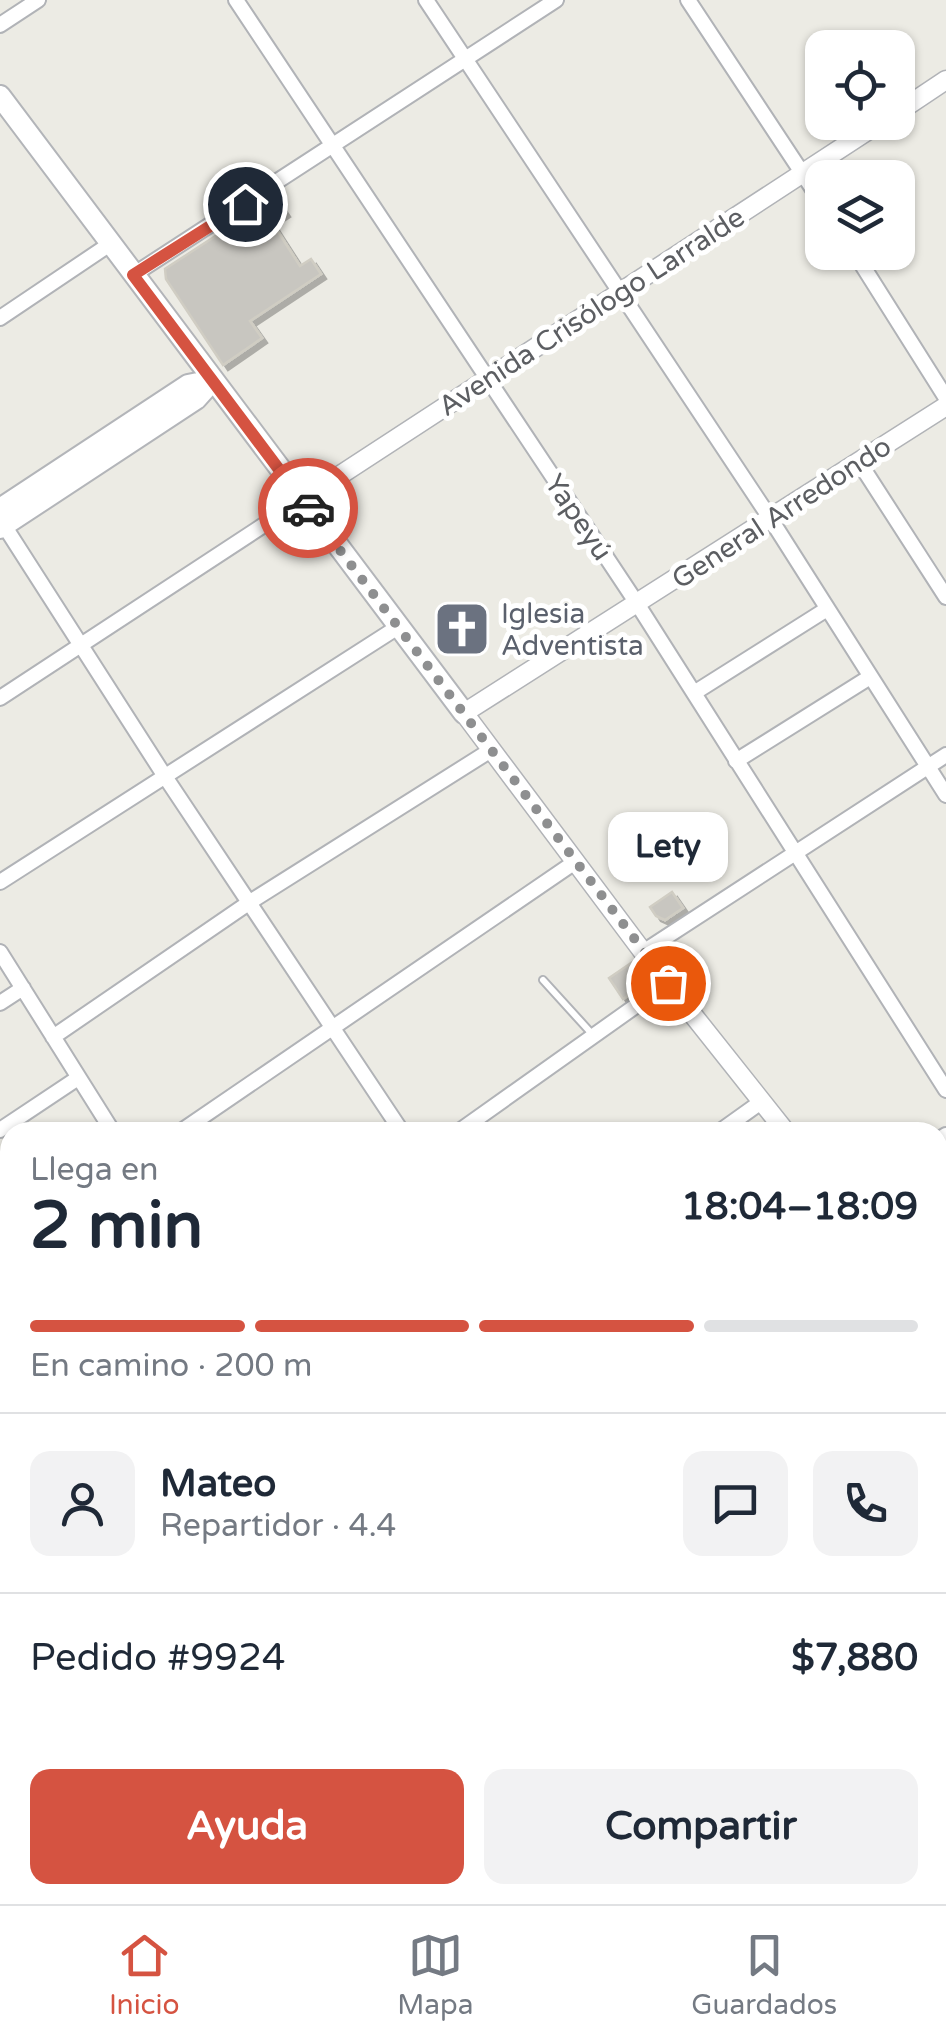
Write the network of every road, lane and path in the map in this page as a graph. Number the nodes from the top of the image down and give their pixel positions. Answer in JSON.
{"nodes":[{"id":1,"x":38,"y":0,"type":"edge"},
{"id":2,"x":236,"y":0,"type":"edge"},
{"id":3,"x":426,"y":0,"type":"edge"},
{"id":4,"x":556,"y":0,"type":"edge"},
{"id":5,"x":688,"y":0,"type":"edge"},
{"id":6,"x":0,"y":25,"type":"edge"},
{"id":7,"x":464,"y":59,"type":"junction"},
{"id":8,"x":946,"y":80,"type":"edge"},
{"id":9,"x":0,"y":96,"type":"edge"},
{"id":10,"x":915,"y":101,"type":"edge"},
{"id":11,"x":853,"y":140,"type":"edge"},
{"id":12,"x":332,"y":147,"type":"junction"},
{"id":13,"x":804,"y":172,"type":"junction"},
{"id":14,"x":110,"y":244,"type":"junction"},
{"id":15,"x":865,"y":270,"type":"edge"},
{"id":16,"x":133,"y":275,"type":"junction"},
{"id":17,"x":620,"y":294,"type":"junction"},
{"id":18,"x":0,"y":318,"type":"edge"},
{"id":19,"x":485,"y":378,"type":"junction"},
{"id":20,"x":213,"y":380,"type":"junction"},
{"id":21,"x":946,"y":398,"type":"edge"},
{"id":22,"x":946,"y":406,"type":"edge"},
{"id":23,"x":859,"y":462,"type":"junction"},
{"id":24,"x":302,"y":500,"type":"junction"},
{"id":25,"x":770,"y":518,"type":"junction"},
{"id":26,"x":1,"y":521,"type":"edge"},
{"id":27,"x":946,"y":597,"type":"edge"},
{"id":28,"x":638,"y":605,"type":"junction"},
{"id":29,"x":827,"y":609,"type":"junction"},
{"id":30,"x":398,"y":627,"type":"junction"},
{"id":31,"x":81,"y":645,"type":"junction"},
{"id":32,"x":870,"y":678,"type":"junction"},
{"id":33,"x":694,"y":693,"type":"junction"},
{"id":34,"x":0,"y":698,"type":"edge"},
{"id":35,"x":464,"y":713,"type":"junction"},
{"id":36,"x":491,"y":750,"type":"junction"},
{"id":37,"x":946,"y":755,"type":"edge"},
{"id":38,"x":736,"y":760,"type":"junction"},
{"id":39,"x":928,"y":767,"type":"junction"},
{"id":40,"x":164,"y":775,"type":"junction"},
{"id":41,"x":946,"y":795,"type":"edge"},
{"id":42,"x":794,"y":852,"type":"junction"},
{"id":43,"x":575,"y":862,"type":"junction"},
{"id":44,"x":0,"y":882,"type":"edge"},
{"id":45,"x":250,"y":902,"type":"junction"},
{"id":46,"x":0,"y":952,"type":"edge"},
{"id":47,"x":643,"y":952,"type":"junction"},
{"id":48,"x":543,"y":980,"type":"dead end"},
{"id":49,"x":668,"y":983,"type":"junction"},
{"id":50,"x":22,"y":988,"type":"junction"},
{"id":51,"x":0,"y":1003,"type":"edge"},
{"id":52,"x":334,"y":1027,"type":"junction"},
{"id":53,"x":594,"y":1036,"type":"junction"},
{"id":54,"x":52,"y":1037,"type":"junction"},
{"id":55,"x":78,"y":1078,"type":"junction"},
{"id":56,"x":946,"y":1090,"type":"edge"},
{"id":57,"x":762,"y":1102,"type":"junction"},
{"id":58,"x":12,"y":1122,"type":"edge"},
{"id":59,"x":107,"y":1122,"type":"edge"},
{"id":60,"x":195,"y":1122,"type":"edge"},
{"id":61,"x":396,"y":1122,"type":"edge"},
{"id":62,"x":472,"y":1122,"type":"edge"},
{"id":63,"x":733,"y":1122,"type":"edge"},
{"id":64,"x":778,"y":1122,"type":"edge"}],
"edges":[{"from":1,"to":6,"type":"street"},
{"from":2,"to":12,"type":"street","name":"Yapeyú"},
{"from":3,"to":7,"type":"street"},
{"from":4,"to":7,"type":"street"},
{"from":5,"to":13,"type":"street"},
{"from":7,"to":12,"type":"street"},
{"from":7,"to":17,"type":"street"},
{"from":8,"to":10,"type":"street"},
{"from":9,"to":14,"type":"main road"},
{"from":11,"to":13,"type":"street","name":"Avenida Crisólogo Larralde"},
{"from":12,"to":16,"type":"street"},
{"from":12,"to":19,"type":"street","name":"Yapeyú"},
{"from":13,"to":17,"type":"street","name":"Avenida Crisólogo Larralde"},
{"from":14,"to":16,"type":"main road"},
{"from":14,"to":18,"type":"street"},
{"from":15,"to":21,"type":"street"},
{"from":16,"to":20,"type":"main road"},
{"from":17,"to":19,"type":"street","name":"Avenida Crisólogo Larralde"},
{"from":17,"to":25,"type":"street"},
{"from":19,"to":24,"type":"street","name":"Avenida Crisólogo Larralde"},
{"from":19,"to":28,"type":"street","name":"Yapeyú"},
{"from":20,"to":24,"type":"main road"},
{"from":20,"to":26,"type":"main road"},
{"from":22,"to":23,"type":"street","name":"General Arredondo"},
{"from":23,"to":25,"type":"street","name":"General Arredondo"},
{"from":23,"to":27,"type":"street"},
{"from":24,"to":30,"type":"main road"},
{"from":24,"to":31,"type":"street"},
{"from":25,"to":28,"type":"street","name":"General Arredondo"},
{"from":25,"to":29,"type":"street"},
{"from":26,"to":31,"type":"street"},
{"from":28,"to":33,"type":"street","name":"Yapeyú"},
{"from":28,"to":35,"type":"street","name":"General Arredondo"},
{"from":29,"to":32,"type":"street"},
{"from":29,"to":33,"type":"street"},
{"from":30,"to":35,"type":"main road"},
{"from":30,"to":40,"type":"street"},
{"from":31,"to":34,"type":"street"},
{"from":31,"to":40,"type":"street"},
{"from":32,"to":38,"type":"street"},
{"from":32,"to":39,"type":"street"},
{"from":33,"to":38,"type":"street","name":"Yapeyú"},
{"from":35,"to":36,"type":"street"},
{"from":36,"to":43,"type":"street"},
{"from":36,"to":45,"type":"street"},
{"from":37,"to":39,"type":"street"},
{"from":38,"to":42,"type":"street","name":"Yapeyú"},
{"from":39,"to":41,"type":"street"},
{"from":39,"to":42,"type":"street"},
{"from":40,"to":44,"type":"street"},
{"from":40,"to":45,"type":"street"},
{"from":42,"to":47,"type":"street"},
{"from":42,"to":56,"type":"street","name":"Yapeyú"},
{"from":43,"to":47,"type":"street"},
{"from":43,"to":52,"type":"street"},
{"from":45,"to":52,"type":"street"},
{"from":45,"to":54,"type":"street"},
{"from":46,"to":50,"type":"street"},
{"from":47,"to":49,"type":"street"},
{"from":48,"to":53,"type":"lane"},
{"from":49,"to":53,"type":"street"},
{"from":49,"to":57,"type":"street"},
{"from":50,"to":51,"type":"street"},
{"from":50,"to":54,"type":"street"},
{"from":52,"to":60,"type":"street"},
{"from":52,"to":61,"type":"street"},
{"from":53,"to":62,"type":"street"},
{"from":54,"to":55,"type":"street"},
{"from":55,"to":58,"type":"street"},
{"from":55,"to":59,"type":"street"},
{"from":57,"to":63,"type":"street"},
{"from":57,"to":64,"type":"street"}]}
